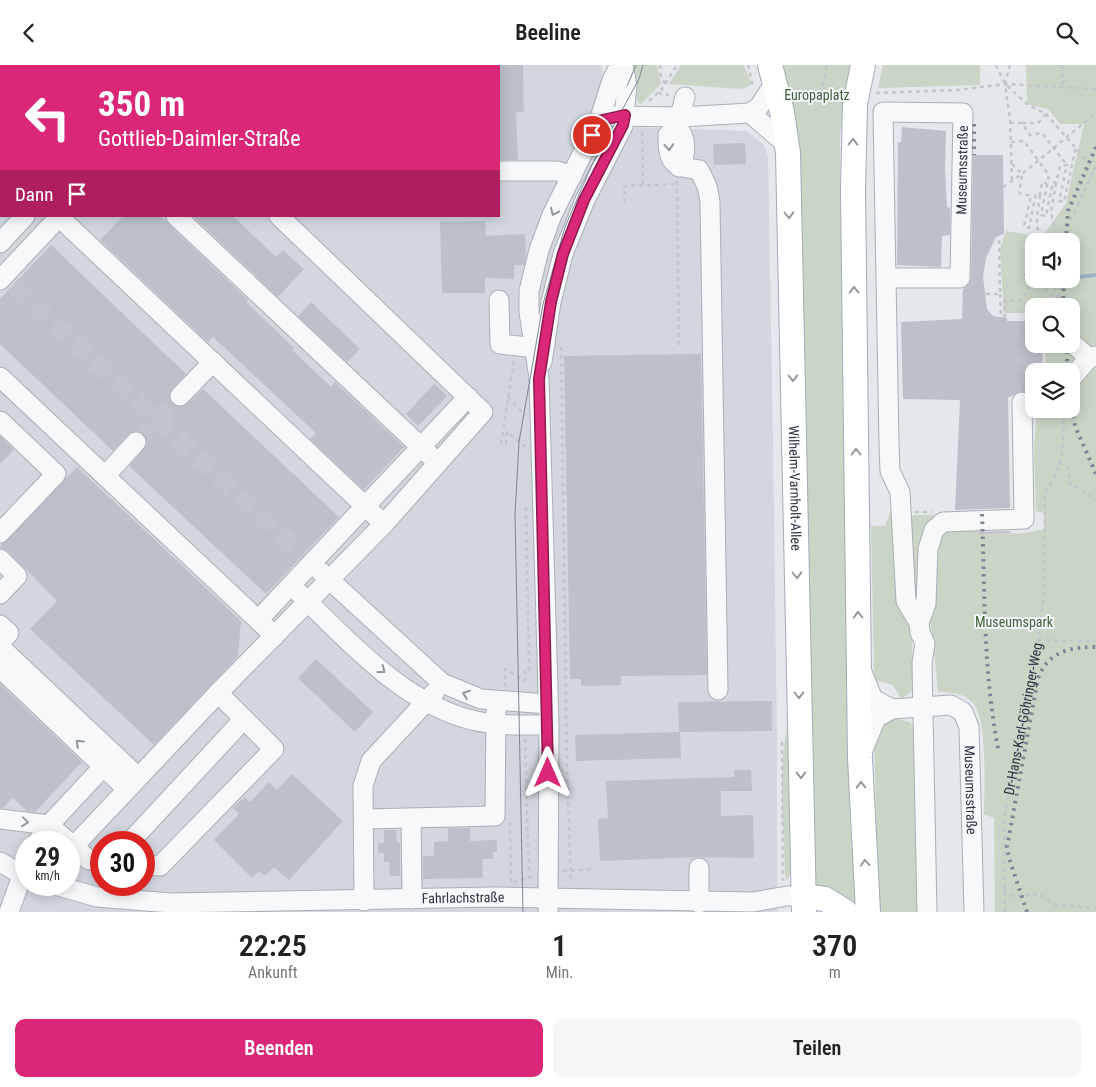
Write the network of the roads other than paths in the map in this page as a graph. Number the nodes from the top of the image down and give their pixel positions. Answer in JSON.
{"nodes":[{"id":1,"x":621,"y":65,"type":"edge"},
{"id":2,"x":863,"y":65,"type":"edge"},
{"id":3,"x":774,"y":80,"type":"edge"},
{"id":4,"x":685,"y":97,"type":"dead end"},
{"id":5,"x":750,"y":113,"type":"junction"},
{"id":6,"x":634,"y":115,"type":"junction"},
{"id":7,"x":598,"y":121,"type":"junction"},
{"id":8,"x":678,"y":122,"type":"junction"},
{"id":9,"x":787,"y":145,"type":"junction"},
{"id":10,"x":500,"y":171,"type":"edge"},
{"id":11,"x":562,"y":184,"type":"junction"},
{"id":12,"x":24,"y":217,"type":"edge"},
{"id":13,"x":59,"y":217,"type":"edge"},
{"id":14,"x":177,"y":217,"type":"edge"},
{"id":15,"x":280,"y":217,"type":"edge"},
{"id":16,"x":0,"y":243,"type":"edge"},
{"id":17,"x":886,"y":278,"type":"junction"},
{"id":18,"x":6,"y":280,"type":"edge"},
{"id":19,"x":529,"y":291,"type":"junction"},
{"id":20,"x":499,"y":300,"type":"dead end"},
{"id":21,"x":551,"y":302,"type":"junction"},
{"id":22,"x":546,"y":345,"type":"junction"},
{"id":23,"x":1080,"y":348,"type":"edge"},
{"id":24,"x":1092,"y":357,"type":"edge"},
{"id":25,"x":212,"y":363,"type":"junction"},
{"id":26,"x":1080,"y":370,"type":"edge"},
{"id":27,"x":0,"y":377,"type":"edge"},
{"id":28,"x":180,"y":397,"type":"tunnel mouth"},
{"id":29,"x":468,"y":397,"type":"junction"},
{"id":30,"x":1022,"y":402,"type":"dead end"},
{"id":31,"x":0,"y":421,"type":"edge"},
{"id":32,"x":136,"y":442,"type":"tunnel mouth"},
{"id":33,"x":420,"y":447,"type":"junction"},
{"id":34,"x":438,"y":463,"type":"junction"},
{"id":35,"x":105,"y":476,"type":"junction"},
{"id":36,"x":365,"y":506,"type":"junction"},
{"id":37,"x":384,"y":524,"type":"junction"},
{"id":38,"x":2,"y":526,"type":"edge"},
{"id":39,"x":0,"y":559,"type":"edge"},
{"id":40,"x":307,"y":559,"type":"junction"},
{"id":41,"x":330,"y":580,"type":"junction"},
{"id":42,"x":290,"y":585,"type":"junction"},
{"id":43,"x":0,"y":594,"type":"edge"},
{"id":44,"x":308,"y":601,"type":"junction"},
{"id":45,"x":258,"y":620,"type":"junction"},
{"id":46,"x":0,"y":625,"type":"edge"},
{"id":47,"x":378,"y":627,"type":"junction"},
{"id":48,"x":920,"y":628,"type":"junction"},
{"id":49,"x":275,"y":635,"type":"junction"},
{"id":50,"x":0,"y":643,"type":"edge"},
{"id":51,"x":0,"y":647,"type":"edge"},
{"id":52,"x":357,"y":650,"type":"junction"},
{"id":53,"x":859,"y":664,"type":"junction"},
{"id":54,"x":0,"y":668,"type":"edge"},
{"id":55,"x":442,"y":683,"type":"junction"},
{"id":56,"x":718,"y":690,"type":"dead end"},
{"id":57,"x":218,"y":693,"type":"junction"},
{"id":58,"x":497,"y":696,"type":"junction"},
{"id":59,"x":428,"y":702,"type":"junction"},
{"id":60,"x":548,"y":704,"type":"junction"},
{"id":61,"x":923,"y":707,"type":"junction"},
{"id":62,"x":892,"y":709,"type":"junction"},
{"id":63,"x":244,"y":719,"type":"junction"},
{"id":64,"x":495,"y":724,"type":"junction"},
{"id":65,"x":549,"y":725,"type":"junction"},
{"id":66,"x":860,"y":758,"type":"junction"},
{"id":67,"x":103,"y":767,"type":"junction"},
{"id":68,"x":132,"y":783,"type":"junction"},
{"id":69,"x":411,"y":818,"type":"junction"},
{"id":70,"x":0,"y":819,"type":"edge"},
{"id":71,"x":364,"y":819,"type":"junction"},
{"id":72,"x":50,"y":825,"type":"junction"},
{"id":73,"x":46,"y":831,"type":"edge"},
{"id":74,"x":57,"y":831,"type":"edge"},
{"id":75,"x":140,"y":831,"type":"edge"},
{"id":76,"x":80,"y":839,"type":"edge"},
{"id":77,"x":80,"y":852,"type":"edge"},
{"id":78,"x":90,"y":860,"type":"edge"},
{"id":79,"x":0,"y":863,"type":"edge"},
{"id":80,"x":155,"y":866,"type":"edge"},
{"id":81,"x":15,"y":868,"type":"edge"},
{"id":82,"x":699,"y":868,"type":"dead end"},
{"id":83,"x":80,"y":892,"type":"edge"},
{"id":84,"x":15,"y":896,"type":"edge"},
{"id":85,"x":412,"y":899,"type":"junction"},
{"id":86,"x":364,"y":901,"type":"junction"},
{"id":87,"x":753,"y":902,"type":"junction"},
{"id":88,"x":699,"y":903,"type":"junction"},
{"id":89,"x":803,"y":904,"type":"edge"},
{"id":90,"x":548,"y":906,"type":"edge"},
{"id":91,"x":8,"y":912,"type":"edge"},
{"id":92,"x":772,"y":912,"type":"edge"},
{"id":93,"x":846,"y":912,"type":"edge"},
{"id":94,"x":868,"y":912,"type":"edge"},
{"id":95,"x":927,"y":912,"type":"edge"},
{"id":96,"x":974,"y":912,"type":"edge"}],
"edges":[{"from":1,"to":6,"type":"street"},
{"from":1,"to":7,"type":"street"},
{"from":53,"to":2,"type":"main road","one_way":true},
{"from":3,"to":5,"type":"street"},
{"from":3,"to":9,"type":"main road","name":"Wilhelm-Varnholt-Allee"},
{"from":4,"to":8,"type":"street"},
{"from":5,"to":8,"type":"street"},
{"from":5,"to":9,"type":"street"},
{"from":6,"to":7,"type":"street"},
{"from":6,"to":8,"type":"street"},
{"from":6,"to":21,"type":"street"},
{"from":7,"to":11,"type":"street"},
{"from":8,"to":56,"type":"street"},
{"from":9,"to":89,"type":"main road","name":"Wilhelm-Varnholt-Allee","one_way":true},
{"from":10,"to":11,"type":"street"},
{"from":11,"to":19,"type":"street","one_way":true},
{"from":12,"to":16,"type":"street"},
{"from":13,"to":18,"type":"street"},
{"from":13,"to":25,"type":"street"},
{"from":14,"to":33,"type":"street"},
{"from":15,"to":29,"type":"street"},
{"from":17,"to":17,"type":"street","name":"Museumsstraße"},
{"from":17,"to":48,"type":"street","name":"Museumsstraße"},
{"from":19,"to":21,"type":"street"},
{"from":19,"to":22,"type":"street"},
{"from":20,"to":22,"type":"street"},
{"from":21,"to":22,"type":"street"},
{"from":22,"to":60,"type":"street"},
{"from":23,"to":24,"type":"street"},
{"from":24,"to":26,"type":"street"},
{"from":25,"to":28,"type":"street"},
{"from":25,"to":36,"type":"street"},
{"from":27,"to":35,"type":"street"},
{"from":29,"to":33,"type":"street"},
{"from":29,"to":34,"type":"street"},
{"from":30,"to":48,"type":"street"},
{"from":31,"to":38,"type":"street"},
{"from":32,"to":35,"type":"street"},
{"from":33,"to":34,"type":"street"},
{"from":33,"to":36,"type":"street"},
{"from":34,"to":37,"type":"street"},
{"from":35,"to":45,"type":"street"},
{"from":36,"to":37,"type":"street"},
{"from":36,"to":40,"type":"street"},
{"from":37,"to":41,"type":"street"},
{"from":39,"to":43,"type":"street"},
{"from":40,"to":41,"type":"street"},
{"from":40,"to":42,"type":"street"},
{"from":41,"to":44,"type":"street"},
{"from":41,"to":47,"type":"street"},
{"from":42,"to":44,"type":"street"},
{"from":42,"to":45,"type":"street"},
{"from":44,"to":49,"type":"street"},
{"from":44,"to":52,"type":"street"},
{"from":45,"to":49,"type":"street"},
{"from":46,"to":50,"type":"street"},
{"from":47,"to":52,"type":"street"},
{"from":47,"to":55,"type":"street"},
{"from":48,"to":61,"type":"street"},
{"from":49,"to":57,"type":"street"},
{"from":51,"to":68,"type":"street"},
{"from":52,"to":59,"type":"street","one_way":true},
{"from":53,"to":62,"type":"street"},
{"from":53,"to":66,"type":"main road"},
{"from":67,"to":54,"type":"street","one_way":true},
{"from":58,"to":55,"type":"street","one_way":true},
{"from":55,"to":59,"type":"street"},
{"from":57,"to":63,"type":"street"},
{"from":57,"to":68,"type":"street"},
{"from":58,"to":60,"type":"street"},
{"from":58,"to":64,"type":"street"},
{"from":59,"to":64,"type":"street"},
{"from":59,"to":71,"type":"street"},
{"from":60,"to":65,"type":"street"},
{"from":61,"to":62,"type":"street","name":"Museumsstraße"},
{"from":61,"to":95,"type":"street"},
{"from":61,"to":96,"type":"street","name":"Museumsstraße"},
{"from":62,"to":66,"type":"street"},
{"from":63,"to":75,"type":"street"},
{"from":63,"to":80,"type":"street"},
{"from":64,"to":65,"type":"street"},
{"from":64,"to":69,"type":"street"},
{"from":65,"to":90,"type":"street"},
{"from":94,"to":66,"type":"main road","one_way":true},
{"from":67,"to":68,"type":"street"},
{"from":67,"to":72,"type":"street"},
{"from":68,"to":76,"type":"street"},
{"from":69,"to":71,"type":"street"},
{"from":69,"to":85,"type":"street"},
{"from":70,"to":72,"type":"street","one_way":true},
{"from":71,"to":86,"type":"street"},
{"from":72,"to":73,"type":"street"},
{"from":72,"to":74,"type":"street"},
{"from":77,"to":78,"type":"street"},
{"from":79,"to":81,"type":"street"},
{"from":82,"to":88,"type":"street"},
{"from":83,"to":86,"type":"street","name":"Fahrlachstraße"},
{"from":84,"to":91,"type":"street"},
{"from":85,"to":86,"type":"street","name":"Fahrlachstraße"},
{"from":85,"to":90,"type":"street","name":"Fahrlachstraße"},
{"from":87,"to":88,"type":"street","name":"Fahrlachstraße"},
{"from":87,"to":89,"type":"street","name":"Fahrlachstraße"},
{"from":87,"to":92,"type":"street","name":"Fahrlachstraße"},
{"from":88,"to":90,"type":"street","name":"Fahrlachstraße"},
{"from":89,"to":93,"type":"main road"}]}
